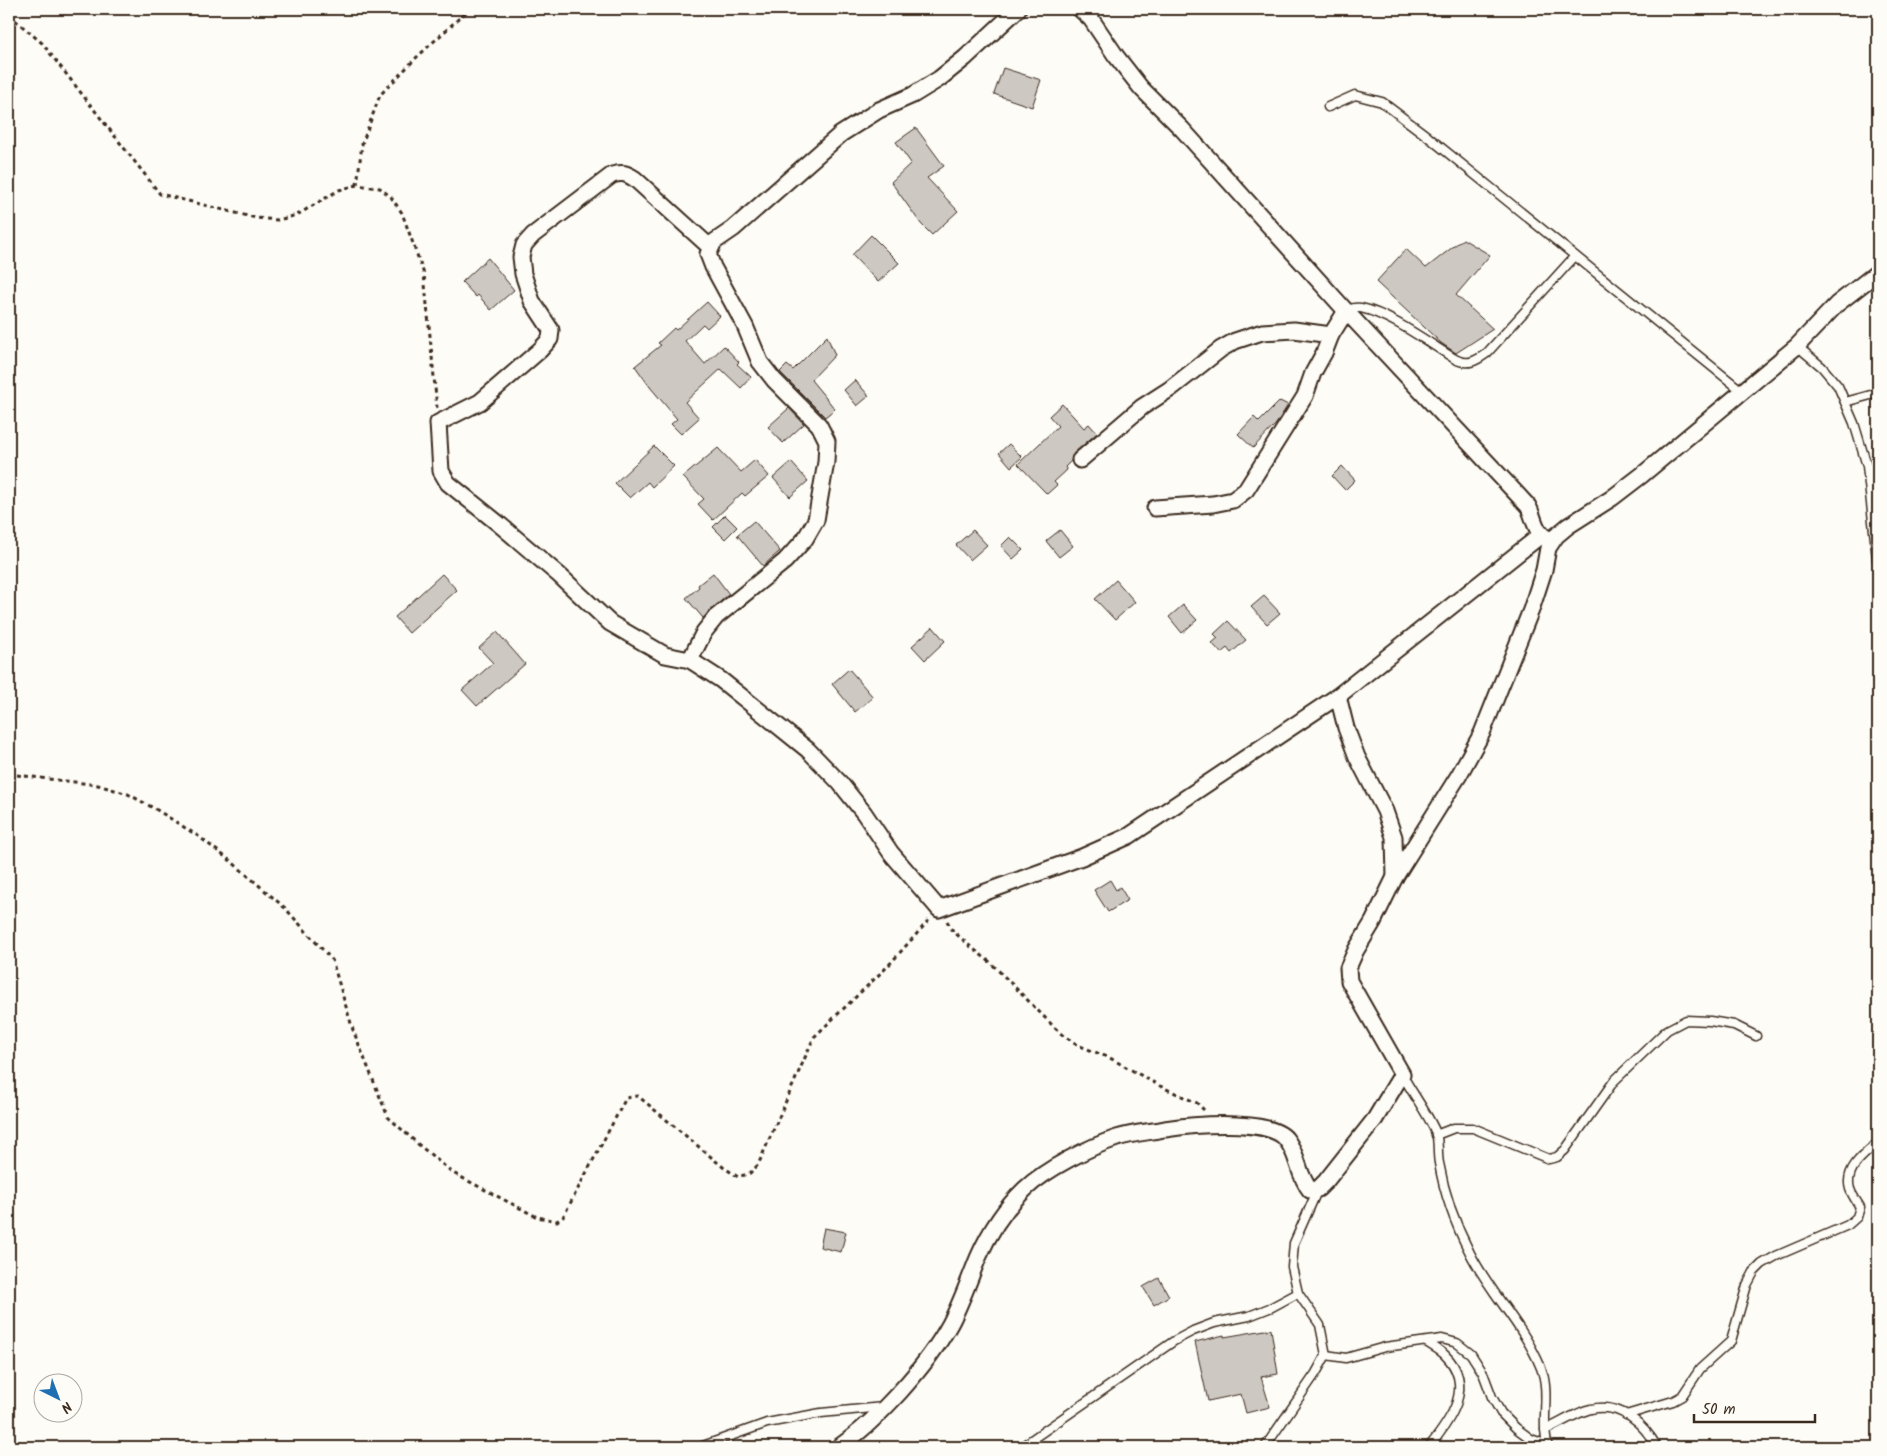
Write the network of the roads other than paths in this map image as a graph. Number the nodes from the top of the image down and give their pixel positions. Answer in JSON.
{"nodes":[{"id":1,"x":1018,"y":9,"type":"edge"},
{"id":2,"x":1080,"y":9,"type":"edge"},
{"id":3,"x":1328,"y":106,"type":"dead end"},
{"id":4,"x":711,"y":248,"type":"junction"},
{"id":5,"x":1575,"y":256,"type":"junction"},
{"id":6,"x":1878,"y":272,"type":"edge"},
{"id":7,"x":1346,"y":311,"type":"junction"},
{"id":8,"x":1330,"y":335,"type":"junction"},
{"id":9,"x":1797,"y":346,"type":"junction"},
{"id":10,"x":1742,"y":391,"type":"junction"},
{"id":11,"x":1878,"y":393,"type":"edge"},
{"id":12,"x":1845,"y":402,"type":"junction"},
{"id":13,"x":1080,"y":460,"type":"dead end"},
{"id":14,"x":1155,"y":508,"type":"dead end"},
{"id":15,"x":1547,"y":538,"type":"junction"},
{"id":16,"x":1878,"y":568,"type":"edge"},
{"id":17,"x":690,"y":660,"type":"junction"},
{"id":18,"x":1338,"y":696,"type":"junction"},
{"id":19,"x":1395,"y":877,"type":"junction"},
{"id":20,"x":1756,"y":1036,"type":"dead end"},
{"id":21,"x":1402,"y":1074,"type":"junction"},
{"id":22,"x":1436,"y":1134,"type":"junction"},
{"id":23,"x":1878,"y":1143,"type":"edge"},
{"id":24,"x":1318,"y":1189,"type":"junction"},
{"id":25,"x":1298,"y":1292,"type":"junction"},
{"id":26,"x":1426,"y":1342,"type":"junction"},
{"id":27,"x":1326,"y":1355,"type":"junction"},
{"id":28,"x":886,"y":1407,"type":"junction"},
{"id":29,"x":1626,"y":1415,"type":"junction"},
{"id":30,"x":1545,"y":1430,"type":"junction"},
{"id":31,"x":1548,"y":1446,"type":"edge"},
{"id":32,"x":700,"y":1447,"type":"edge"},
{"id":33,"x":839,"y":1447,"type":"edge"},
{"id":34,"x":1021,"y":1447,"type":"edge"},
{"id":35,"x":1264,"y":1447,"type":"edge"},
{"id":36,"x":1429,"y":1447,"type":"edge"},
{"id":37,"x":1657,"y":1447,"type":"edge"}],
"edges":[{"from":1,"to":4,"type":"street"},
{"from":2,"to":7,"type":"street"},
{"from":3,"to":5,"type":"lane"},
{"from":4,"to":17,"type":"street"},
{"from":4,"to":17,"type":"street"},
{"from":5,"to":7,"type":"lane"},
{"from":5,"to":10,"type":"lane"},
{"from":6,"to":9,"type":"street"},
{"from":7,"to":8,"type":"street"},
{"from":7,"to":15,"type":"street"},
{"from":8,"to":13,"type":"street"},
{"from":8,"to":14,"type":"street"},
{"from":9,"to":10,"type":"street"},
{"from":9,"to":12,"type":"lane"},
{"from":10,"to":15,"type":"street"},
{"from":11,"to":12,"type":"lane"},
{"from":12,"to":16,"type":"lane"},
{"from":15,"to":18,"type":"street"},
{"from":15,"to":19,"type":"street"},
{"from":17,"to":18,"type":"street"},
{"from":18,"to":19,"type":"street"},
{"from":19,"to":21,"type":"street"},
{"from":20,"to":22,"type":"lane"},
{"from":21,"to":22,"type":"lane"},
{"from":21,"to":24,"type":"street"},
{"from":22,"to":30,"type":"lane"},
{"from":23,"to":29,"type":"lane"},
{"from":24,"to":25,"type":"lane"},
{"from":24,"to":28,"type":"street"},
{"from":25,"to":27,"type":"lane"},
{"from":25,"to":34,"type":"lane"},
{"from":26,"to":27,"type":"lane"},
{"from":26,"to":31,"type":"lane"},
{"from":26,"to":36,"type":"lane"},
{"from":27,"to":35,"type":"lane"},
{"from":28,"to":32,"type":"lane"},
{"from":28,"to":33,"type":"street"},
{"from":29,"to":30,"type":"lane"},
{"from":29,"to":37,"type":"lane"},
{"from":30,"to":31,"type":"lane"}]}
